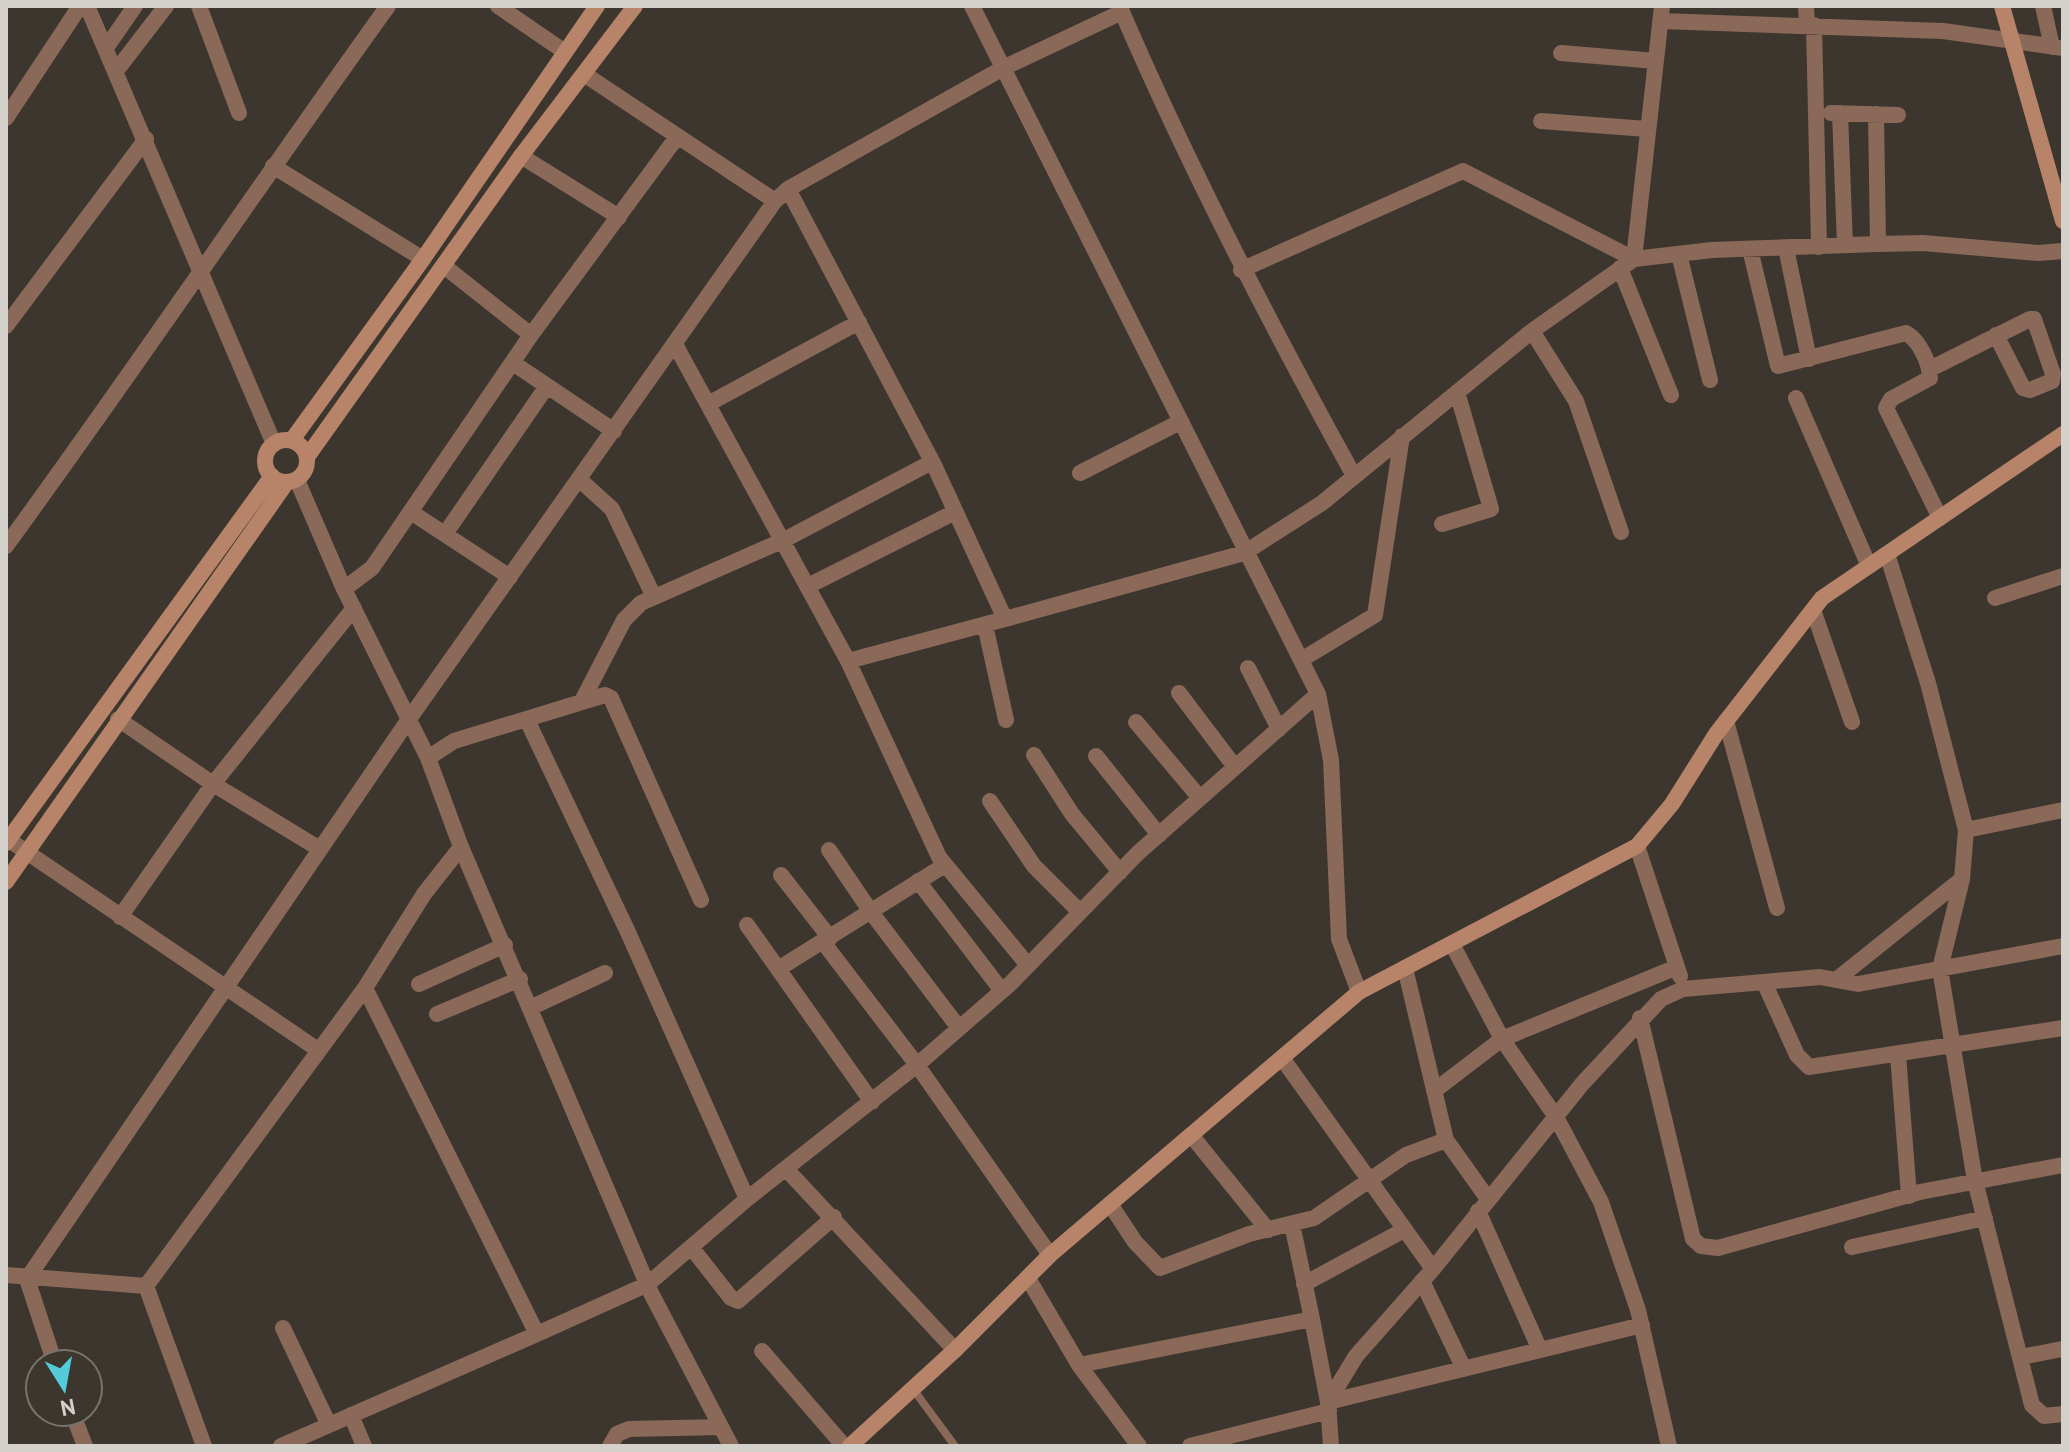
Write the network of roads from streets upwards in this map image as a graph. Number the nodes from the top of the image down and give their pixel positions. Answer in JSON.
{"nodes":[{"id":1,"x":80,"y":6,"type":"edge"},
{"id":2,"x":87,"y":6,"type":"edge"},
{"id":3,"x":135,"y":6,"type":"edge"},
{"id":4,"x":166,"y":6,"type":"edge"},
{"id":5,"x":199,"y":6,"type":"edge"},
{"id":6,"x":388,"y":6,"type":"edge"},
{"id":7,"x":498,"y":6,"type":"edge"},
{"id":8,"x":597,"y":6,"type":"edge"},
{"id":9,"x":635,"y":6,"type":"edge"},
{"id":10,"x":972,"y":6,"type":"edge"},
{"id":11,"x":1806,"y":6,"type":"edge"},
{"id":12,"x":2002,"y":6,"type":"edge"},
{"id":13,"x":2043,"y":6,"type":"edge"},
{"id":14,"x":1661,"y":14,"type":"edge"},
{"id":15,"x":1811,"y":25,"type":"junction"},
{"id":16,"x":583,"y":26,"type":"junction"},
{"id":17,"x":608,"y":42,"type":"junction"},
{"id":18,"x":2012,"y":43,"type":"junction"},
{"id":19,"x":2058,"y":47,"type":"edge"},
{"id":20,"x":106,"y":48,"type":"junction"},
{"id":21,"x":565,"y":52,"type":"junction"},
{"id":22,"x":1561,"y":53,"type":"dead end"},
{"id":23,"x":1656,"y":61,"type":"junction"},
{"id":24,"x":1005,"y":67,"type":"junction"},
{"id":25,"x":116,"y":71,"type":"junction"},
{"id":26,"x":584,"y":74,"type":"junction"},
{"id":27,"x":1816,"y":112,"type":"junction"},
{"id":28,"x":239,"y":113,"type":"dead end"},
{"id":29,"x":1840,"y":113,"type":"junction"},
{"id":30,"x":1876,"y":114,"type":"junction"},
{"id":31,"x":1898,"y":115,"type":"dead end"},
{"id":32,"x":6,"y":118,"type":"edge"},
{"id":33,"x":1541,"y":121,"type":"dead end"},
{"id":34,"x":1647,"y":129,"type":"junction"},
{"id":35,"x":677,"y":137,"type":"junction"},
{"id":36,"x":146,"y":139,"type":"junction"},
{"id":37,"x":521,"y":156,"type":"junction"},
{"id":38,"x":273,"y":166,"type":"junction"},
{"id":39,"x":788,"y":189,"type":"junction"},
{"id":40,"x":775,"y":201,"type":"junction"},
{"id":41,"x":619,"y":217,"type":"junction"},
{"id":42,"x":2063,"y":221,"type":"edge"},
{"id":43,"x":1878,"y":244,"type":"junction"},
{"id":44,"x":1845,"y":245,"type":"junction"},
{"id":45,"x":1819,"y":247,"type":"junction"},
{"id":46,"x":1786,"y":248,"type":"junction"},
{"id":47,"x":1750,"y":249,"type":"junction"},
{"id":48,"x":2063,"y":251,"type":"edge"},
{"id":49,"x":1679,"y":254,"type":"junction"},
{"id":50,"x":423,"y":259,"type":"junction"},
{"id":51,"x":1627,"y":264,"type":"junction"},
{"id":52,"x":444,"y":266,"type":"junction"},
{"id":53,"x":1241,"y":270,"type":"junction"},
{"id":54,"x":203,"y":273,"type":"junction"},
{"id":55,"x":11,"y":307,"type":"edge"},
{"id":56,"x":859,"y":322,"type":"junction"},
{"id":57,"x":6,"y":326,"type":"edge"},
{"id":58,"x":1532,"y":331,"type":"junction"},
{"id":59,"x":531,"y":335,"type":"junction"},
{"id":60,"x":1996,"y":335,"type":"dead end"},
{"id":61,"x":676,"y":346,"type":"junction"},
{"id":62,"x":1809,"y":359,"type":"junction"},
{"id":63,"x":513,"y":363,"type":"junction"},
{"id":64,"x":1930,"y":369,"type":"junction"},
{"id":65,"x":1710,"y":380,"type":"dead end"},
{"id":66,"x":547,"y":386,"type":"junction"},
{"id":67,"x":1457,"y":392,"type":"junction"},
{"id":68,"x":1671,"y":395,"type":"dead end"},
{"id":69,"x":1796,"y":398,"type":"dead end"},
{"id":70,"x":708,"y":404,"type":"junction"},
{"id":71,"x":1180,"y":422,"type":"junction"},
{"id":72,"x":614,"y":431,"type":"junction"},
{"id":73,"x":2063,"y":434,"type":"edge"},
{"id":74,"x":1402,"y":436,"type":"junction"},
{"id":75,"x":292,"y":440,"type":"junction"},
{"id":76,"x":274,"y":444,"type":"junction"},
{"id":77,"x":307,"y":457,"type":"junction"},
{"id":78,"x":932,"y":462,"type":"junction"},
{"id":79,"x":1080,"y":473,"type":"dead end"},
{"id":80,"x":1354,"y":476,"type":"junction"},
{"id":81,"x":285,"y":479,"type":"junction"},
{"id":82,"x":580,"y":480,"type":"junction"},
{"id":83,"x":411,"y":512,"type":"junction"},
{"id":84,"x":955,"y":512,"type":"junction"},
{"id":85,"x":1940,"y":518,"type":"junction"},
{"id":86,"x":1442,"y":524,"type":"dead end"},
{"id":87,"x":1621,"y":532,"type":"dead end"},
{"id":88,"x":445,"y":534,"type":"junction"},
{"id":89,"x":784,"y":540,"type":"junction"},
{"id":90,"x":6,"y":546,"type":"edge"},
{"id":91,"x":1244,"y":553,"type":"junction"},
{"id":92,"x":1887,"y":554,"type":"junction"},
{"id":93,"x":1869,"y":566,"type":"junction"},
{"id":94,"x":2063,"y":576,"type":"edge"},
{"id":95,"x":510,"y":577,"type":"junction"},
{"id":96,"x":808,"y":586,"type":"junction"},
{"id":97,"x":344,"y":589,"type":"junction"},
{"id":98,"x":654,"y":597,"type":"junction"},
{"id":99,"x":1995,"y":598,"type":"dead end"},
{"id":100,"x":354,"y":608,"type":"junction"},
{"id":101,"x":1813,"y":610,"type":"junction"},
{"id":102,"x":1005,"y":619,"type":"junction"},
{"id":103,"x":985,"y":625,"type":"junction"},
{"id":104,"x":1301,"y":660,"type":"junction"},
{"id":105,"x":848,"y":661,"type":"junction"},
{"id":106,"x":1248,"y":668,"type":"dead end"},
{"id":107,"x":1179,"y":693,"type":"dead end"},
{"id":108,"x":1318,"y":694,"type":"junction"},
{"id":109,"x":582,"y":701,"type":"junction"},
{"id":110,"x":118,"y":719,"type":"junction"},
{"id":111,"x":409,"y":719,"type":"junction"},
{"id":112,"x":527,"y":720,"type":"junction"},
{"id":113,"x":1006,"y":720,"type":"dead end"},
{"id":114,"x":1726,"y":721,"type":"junction"},
{"id":115,"x":1136,"y":722,"type":"dead end"},
{"id":116,"x":1852,"y":722,"type":"dead end"},
{"id":117,"x":1279,"y":729,"type":"junction"},
{"id":118,"x":1034,"y":755,"type":"dead end"},
{"id":119,"x":1096,"y":756,"type":"dead end"},
{"id":120,"x":428,"y":758,"type":"junction"},
{"id":121,"x":1235,"y":767,"type":"junction"},
{"id":122,"x":213,"y":784,"type":"junction"},
{"id":123,"x":1200,"y":798,"type":"junction"},
{"id":124,"x":990,"y":801,"type":"dead end"},
{"id":125,"x":2063,"y":810,"type":"edge"},
{"id":126,"x":1966,"y":830,"type":"junction"},
{"id":127,"x":1159,"y":835,"type":"junction"},
{"id":128,"x":7,"y":840,"type":"edge"},
{"id":129,"x":1637,"y":846,"type":"junction"},
{"id":130,"x":461,"y":847,"type":"junction"},
{"id":131,"x":320,"y":849,"type":"junction"},
{"id":132,"x":829,"y":850,"type":"dead end"},
{"id":133,"x":28,"y":852,"type":"junction"},
{"id":134,"x":945,"y":865,"type":"junction"},
{"id":135,"x":1120,"y":872,"type":"junction"},
{"id":136,"x":781,"y":875,"type":"dead end"},
{"id":137,"x":1962,"y":879,"type":"junction"},
{"id":138,"x":918,"y":881,"type":"junction"},
{"id":139,"x":6,"y":882,"type":"edge"},
{"id":140,"x":701,"y":900,"type":"dead end"},
{"id":141,"x":1777,"y":908,"type":"dead end"},
{"id":142,"x":871,"y":912,"type":"junction"},
{"id":143,"x":1080,"y":912,"type":"junction"},
{"id":144,"x":120,"y":917,"type":"junction"},
{"id":145,"x":747,"y":925,"type":"dead end"},
{"id":146,"x":827,"y":940,"type":"junction"},
{"id":147,"x":1452,"y":944,"type":"junction"},
{"id":148,"x":505,"y":945,"type":"junction"},
{"id":149,"x":2063,"y":946,"type":"edge"},
{"id":150,"x":1027,"y":964,"type":"junction"},
{"id":151,"x":1677,"y":967,"type":"junction"},
{"id":152,"x":1405,"y":968,"type":"junction"},
{"id":153,"x":778,"y":969,"type":"junction"},
{"id":154,"x":1940,"y":969,"type":"junction"},
{"id":155,"x":605,"y":973,"type":"dead end"},
{"id":156,"x":520,"y":979,"type":"junction"},
{"id":157,"x":1836,"y":980,"type":"junction"},
{"id":158,"x":1764,"y":982,"type":"junction"},
{"id":159,"x":419,"y":984,"type":"dead end"},
{"id":160,"x":365,"y":988,"type":"junction"},
{"id":161,"x":224,"y":989,"type":"junction"},
{"id":162,"x":1683,"y":989,"type":"junction"},
{"id":163,"x":1002,"y":991,"type":"junction"},
{"id":164,"x":1359,"y":992,"type":"junction"},
{"id":165,"x":532,"y":1007,"type":"junction"},
{"id":166,"x":437,"y":1014,"type":"dead end"},
{"id":167,"x":1640,"y":1018,"type":"junction"},
{"id":168,"x":959,"y":1028,"type":"junction"},
{"id":169,"x":2063,"y":1028,"type":"edge"},
{"id":170,"x":1502,"y":1039,"type":"junction"},
{"id":171,"x":1955,"y":1046,"type":"junction"},
{"id":172,"x":318,"y":1050,"type":"junction"},
{"id":173,"x":1898,"y":1055,"type":"junction"},
{"id":174,"x":1282,"y":1058,"type":"junction"},
{"id":175,"x":917,"y":1065,"type":"junction"},
{"id":176,"x":1434,"y":1091,"type":"junction"},
{"id":177,"x":872,"y":1102,"type":"junction"},
{"id":178,"x":1556,"y":1117,"type":"junction"},
{"id":179,"x":1191,"y":1135,"type":"junction"},
{"id":180,"x":1446,"y":1140,"type":"junction"},
{"id":181,"x":2063,"y":1165,"type":"edge"},
{"id":182,"x":787,"y":1170,"type":"junction"},
{"id":183,"x":1372,"y":1181,"type":"junction"},
{"id":184,"x":1975,"y":1181,"type":"junction"},
{"id":185,"x":1909,"y":1196,"type":"junction"},
{"id":186,"x":747,"y":1199,"type":"junction"},
{"id":187,"x":1110,"y":1204,"type":"junction"},
{"id":188,"x":1483,"y":1205,"type":"junction"},
{"id":189,"x":834,"y":1217,"type":"junction"},
{"id":190,"x":1985,"y":1218,"type":"junction"},
{"id":191,"x":1292,"y":1224,"type":"junction"},
{"id":192,"x":1268,"y":1230,"type":"junction"},
{"id":193,"x":1404,"y":1230,"type":"junction"},
{"id":194,"x":691,"y":1247,"type":"junction"},
{"id":195,"x":1852,"y":1247,"type":"dead end"},
{"id":196,"x":1050,"y":1255,"type":"junction"},
{"id":197,"x":6,"y":1275,"type":"edge"},
{"id":198,"x":1428,"y":1275,"type":"junction"},
{"id":199,"x":27,"y":1279,"type":"junction"},
{"id":200,"x":1029,"y":1280,"type":"junction"},
{"id":201,"x":648,"y":1284,"type":"junction"},
{"id":202,"x":1304,"y":1284,"type":"junction"},
{"id":203,"x":146,"y":1286,"type":"junction"},
{"id":204,"x":1312,"y":1319,"type":"junction"},
{"id":205,"x":1642,"y":1325,"type":"junction"},
{"id":206,"x":283,"y":1328,"type":"dead end"},
{"id":207,"x":537,"y":1334,"type":"junction"},
{"id":208,"x":2063,"y":1347,"type":"edge"},
{"id":209,"x":50,"y":1348,"type":"edge"},
{"id":210,"x":955,"y":1350,"type":"junction"},
{"id":211,"x":1540,"y":1350,"type":"junction"},
{"id":212,"x":762,"y":1351,"type":"dead end"},
{"id":213,"x":2063,"y":1356,"type":"edge"},
{"id":214,"x":2021,"y":1357,"type":"junction"},
{"id":215,"x":1079,"y":1365,"type":"junction"},
{"id":216,"x":1464,"y":1369,"type":"junction"},
{"id":217,"x":1328,"y":1406,"type":"junction"},
{"id":218,"x":2063,"y":1414,"type":"edge"},
{"id":219,"x":351,"y":1415,"type":"junction"},
{"id":220,"x":329,"y":1425,"type":"junction"},
{"id":221,"x":721,"y":1427,"type":"junction"},
{"id":222,"x":204,"y":1446,"type":"edge"},
{"id":223,"x":281,"y":1446,"type":"edge"},
{"id":224,"x":364,"y":1446,"type":"edge"},
{"id":225,"x":610,"y":1446,"type":"edge"},
{"id":226,"x":731,"y":1446,"type":"edge"},
{"id":227,"x":844,"y":1446,"type":"edge"},
{"id":228,"x":850,"y":1446,"type":"edge"},
{"id":229,"x":1139,"y":1446,"type":"edge"},
{"id":230,"x":1190,"y":1446,"type":"edge"},
{"id":231,"x":1331,"y":1446,"type":"edge"},
{"id":232,"x":1669,"y":1446,"type":"edge"}],
"edges":[{"from":1,"to":32,"type":"street"},
{"from":2,"to":20,"type":"street"},
{"from":3,"to":20,"type":"street"},
{"from":4,"to":25,"type":"street"},
{"from":5,"to":28,"type":"street"},
{"from":6,"to":38,"type":"street"},
{"from":7,"to":21,"type":"street"},
{"from":8,"to":16,"type":"street"},
{"from":9,"to":17,"type":"street"},
{"from":10,"to":24,"type":"street"},
{"from":11,"to":15,"type":"street"},
{"from":12,"to":18,"type":"street"},
{"from":13,"to":19,"type":"street"},
{"from":14,"to":15,"type":"street"},
{"from":14,"to":23,"type":"street"},
{"from":15,"to":18,"type":"street"},
{"from":15,"to":27,"type":"street"},
{"from":16,"to":17,"type":"street"},
{"from":16,"to":21,"type":"street"},
{"from":17,"to":26,"type":"street"},
{"from":18,"to":19,"type":"street"},
{"from":18,"to":42,"type":"street"},
{"from":20,"to":25,"type":"street"},
{"from":21,"to":50,"type":"street"},
{"from":22,"to":23,"type":"street"},
{"from":23,"to":34,"type":"street"},
{"from":24,"to":39,"type":"street"},
{"from":24,"to":53,"type":"street"},
{"from":24,"to":71,"type":"street"},
{"from":25,"to":36,"type":"street"},
{"from":26,"to":35,"type":"street"},
{"from":26,"to":37,"type":"street"},
{"from":27,"to":29,"type":"street"},
{"from":27,"to":45,"type":"street"},
{"from":29,"to":30,"type":"street"},
{"from":29,"to":44,"type":"street"},
{"from":30,"to":31,"type":"street"},
{"from":30,"to":43,"type":"street"},
{"from":33,"to":34,"type":"street"},
{"from":34,"to":51,"type":"street"},
{"from":35,"to":40,"type":"street"},
{"from":35,"to":41,"type":"street"},
{"from":36,"to":54,"type":"street"},
{"from":36,"to":55,"type":"street"},
{"from":37,"to":41,"type":"street"},
{"from":37,"to":52,"type":"street"},
{"from":38,"to":50,"type":"street"},
{"from":38,"to":54,"type":"street"},
{"from":39,"to":40,"type":"street"},
{"from":39,"to":56,"type":"street"},
{"from":40,"to":61,"type":"street"},
{"from":41,"to":59,"type":"street"},
{"from":43,"to":44,"type":"street"},
{"from":43,"to":48,"type":"street"},
{"from":44,"to":45,"type":"street"},
{"from":45,"to":46,"type":"street"},
{"from":46,"to":47,"type":"street"},
{"from":46,"to":62,"type":"street"},
{"from":47,"to":49,"type":"street"},
{"from":47,"to":62,"type":"street"},
{"from":49,"to":51,"type":"street"},
{"from":49,"to":65,"type":"street"},
{"from":50,"to":75,"type":"street"},
{"from":51,"to":53,"type":"street"},
{"from":51,"to":58,"type":"street"},
{"from":51,"to":68,"type":"street"},
{"from":52,"to":59,"type":"street"},
{"from":52,"to":77,"type":"street"},
{"from":53,"to":80,"type":"street"},
{"from":54,"to":76,"type":"street"},
{"from":54,"to":90,"type":"street"},
{"from":55,"to":57,"type":"street"},
{"from":56,"to":70,"type":"street"},
{"from":56,"to":78,"type":"street"},
{"from":58,"to":67,"type":"street"},
{"from":58,"to":87,"type":"street"},
{"from":59,"to":63,"type":"street"},
{"from":60,"to":64,"type":"street"},
{"from":61,"to":70,"type":"street"},
{"from":61,"to":72,"type":"street"},
{"from":62,"to":64,"type":"street"},
{"from":63,"to":66,"type":"street"},
{"from":63,"to":83,"type":"street"},
{"from":64,"to":85,"type":"street"},
{"from":66,"to":72,"type":"street"},
{"from":66,"to":88,"type":"street"},
{"from":67,"to":74,"type":"street"},
{"from":67,"to":86,"type":"street"},
{"from":69,"to":93,"type":"street"},
{"from":70,"to":89,"type":"street"},
{"from":71,"to":79,"type":"street"},
{"from":71,"to":91,"type":"street"},
{"from":72,"to":82,"type":"street"},
{"from":73,"to":85,"type":"street"},
{"from":74,"to":80,"type":"street"},
{"from":74,"to":104,"type":"street"},
{"from":75,"to":76,"type":"street"},
{"from":75,"to":77,"type":"street"},
{"from":76,"to":81,"type":"street"},
{"from":77,"to":81,"type":"street"},
{"from":78,"to":84,"type":"street"},
{"from":78,"to":89,"type":"street"},
{"from":80,"to":91,"type":"street"},
{"from":81,"to":97,"type":"street"},
{"from":81,"to":110,"type":"street"},
{"from":81,"to":128,"type":"street"},
{"from":82,"to":95,"type":"street"},
{"from":82,"to":98,"type":"street"},
{"from":83,"to":88,"type":"street"},
{"from":83,"to":97,"type":"street"},
{"from":84,"to":96,"type":"street"},
{"from":84,"to":102,"type":"street"},
{"from":85,"to":92,"type":"street"},
{"from":88,"to":95,"type":"street"},
{"from":89,"to":96,"type":"street"},
{"from":89,"to":98,"type":"street"},
{"from":91,"to":102,"type":"street"},
{"from":91,"to":104,"type":"street"},
{"from":92,"to":93,"type":"street"},
{"from":92,"to":126,"type":"street"},
{"from":93,"to":101,"type":"street"},
{"from":94,"to":99,"type":"street"},
{"from":95,"to":111,"type":"street"},
{"from":96,"to":105,"type":"street"},
{"from":97,"to":100,"type":"street"},
{"from":98,"to":109,"type":"street"},
{"from":100,"to":111,"type":"street"},
{"from":100,"to":122,"type":"street"},
{"from":101,"to":114,"type":"street"},
{"from":101,"to":116,"type":"street"},
{"from":102,"to":103,"type":"street"},
{"from":103,"to":105,"type":"street"},
{"from":103,"to":113,"type":"street"},
{"from":104,"to":108,"type":"street"},
{"from":105,"to":134,"type":"street"},
{"from":106,"to":117,"type":"street"},
{"from":107,"to":121,"type":"street"},
{"from":108,"to":117,"type":"street"},
{"from":108,"to":164,"type":"street"},
{"from":109,"to":112,"type":"street"},
{"from":109,"to":140,"type":"street"},
{"from":110,"to":122,"type":"street"},
{"from":110,"to":133,"type":"street"},
{"from":111,"to":120,"type":"street"},
{"from":111,"to":131,"type":"street"},
{"from":112,"to":120,"type":"street"},
{"from":112,"to":186,"type":"street"},
{"from":114,"to":129,"type":"street"},
{"from":114,"to":141,"type":"street"},
{"from":115,"to":123,"type":"street"},
{"from":117,"to":121,"type":"street"},
{"from":118,"to":135,"type":"street"},
{"from":119,"to":127,"type":"street"},
{"from":120,"to":130,"type":"street"},
{"from":121,"to":123,"type":"street"},
{"from":122,"to":131,"type":"street"},
{"from":122,"to":144,"type":"street"},
{"from":123,"to":127,"type":"street"},
{"from":124,"to":143,"type":"street"},
{"from":125,"to":126,"type":"street"},
{"from":126,"to":137,"type":"street"},
{"from":127,"to":135,"type":"street"},
{"from":128,"to":133,"type":"street"},
{"from":129,"to":147,"type":"street"},
{"from":129,"to":151,"type":"street"},
{"from":130,"to":148,"type":"street"},
{"from":130,"to":160,"type":"street"},
{"from":131,"to":161,"type":"street"},
{"from":132,"to":142,"type":"street"},
{"from":133,"to":139,"type":"street"},
{"from":133,"to":144,"type":"street"},
{"from":134,"to":138,"type":"street"},
{"from":134,"to":150,"type":"street"},
{"from":135,"to":143,"type":"street"},
{"from":136,"to":146,"type":"street"},
{"from":137,"to":154,"type":"street"},
{"from":137,"to":157,"type":"street"},
{"from":138,"to":142,"type":"street"},
{"from":138,"to":163,"type":"street"},
{"from":142,"to":146,"type":"street"},
{"from":142,"to":168,"type":"street"},
{"from":143,"to":150,"type":"street"},
{"from":144,"to":161,"type":"street"},
{"from":145,"to":153,"type":"street"},
{"from":146,"to":153,"type":"street"},
{"from":146,"to":175,"type":"street"},
{"from":147,"to":152,"type":"street"},
{"from":147,"to":170,"type":"street"},
{"from":148,"to":156,"type":"street"},
{"from":148,"to":159,"type":"street"},
{"from":149,"to":154,"type":"street"},
{"from":150,"to":163,"type":"street"},
{"from":151,"to":162,"type":"street"},
{"from":151,"to":170,"type":"street"},
{"from":152,"to":164,"type":"street"},
{"from":152,"to":176,"type":"street"},
{"from":153,"to":177,"type":"street"},
{"from":154,"to":157,"type":"street"},
{"from":154,"to":171,"type":"street"},
{"from":155,"to":165,"type":"street"},
{"from":156,"to":165,"type":"street"},
{"from":156,"to":166,"type":"street"},
{"from":157,"to":158,"type":"street"},
{"from":158,"to":162,"type":"street"},
{"from":158,"to":173,"type":"street"},
{"from":160,"to":172,"type":"street"},
{"from":160,"to":207,"type":"street"},
{"from":161,"to":172,"type":"street"},
{"from":161,"to":199,"type":"street"},
{"from":162,"to":167,"type":"street"},
{"from":163,"to":168,"type":"street"},
{"from":164,"to":174,"type":"street"},
{"from":165,"to":201,"type":"street"},
{"from":167,"to":178,"type":"street"},
{"from":167,"to":185,"type":"street"},
{"from":168,"to":175,"type":"street"},
{"from":169,"to":171,"type":"street"},
{"from":170,"to":176,"type":"street"},
{"from":170,"to":178,"type":"street"},
{"from":171,"to":173,"type":"street"},
{"from":171,"to":184,"type":"street"},
{"from":172,"to":203,"type":"street"},
{"from":173,"to":185,"type":"street"},
{"from":174,"to":179,"type":"street"},
{"from":174,"to":183,"type":"street"},
{"from":175,"to":177,"type":"street"},
{"from":175,"to":196,"type":"street"},
{"from":176,"to":180,"type":"street"},
{"from":177,"to":182,"type":"street"},
{"from":178,"to":188,"type":"street"},
{"from":178,"to":205,"type":"street"},
{"from":179,"to":187,"type":"street"},
{"from":179,"to":192,"type":"street"},
{"from":180,"to":183,"type":"street"},
{"from":180,"to":188,"type":"street"},
{"from":181,"to":184,"type":"street"},
{"from":182,"to":186,"type":"street"},
{"from":182,"to":189,"type":"street"},
{"from":183,"to":191,"type":"street"},
{"from":183,"to":193,"type":"street"},
{"from":184,"to":185,"type":"street"},
{"from":184,"to":190,"type":"street"},
{"from":186,"to":194,"type":"street"},
{"from":187,"to":192,"type":"street"},
{"from":187,"to":196,"type":"street"},
{"from":188,"to":198,"type":"street"},
{"from":188,"to":211,"type":"street"},
{"from":189,"to":194,"type":"street"},
{"from":189,"to":210,"type":"street"},
{"from":190,"to":195,"type":"street"},
{"from":190,"to":214,"type":"street"},
{"from":191,"to":192,"type":"street"},
{"from":191,"to":202,"type":"street"},
{"from":193,"to":198,"type":"street"},
{"from":193,"to":202,"type":"street"},
{"from":194,"to":201,"type":"street"},
{"from":196,"to":200,"type":"street"},
{"from":197,"to":199,"type":"street"},
{"from":198,"to":216,"type":"street"},
{"from":198,"to":217,"type":"street"},
{"from":199,"to":203,"type":"street"},
{"from":199,"to":209,"type":"street"},
{"from":200,"to":210,"type":"street"},
{"from":200,"to":215,"type":"street"},
{"from":201,"to":207,"type":"street"},
{"from":201,"to":221,"type":"street"},
{"from":202,"to":204,"type":"street"},
{"from":203,"to":222,"type":"street"},
{"from":204,"to":215,"type":"street"},
{"from":204,"to":217,"type":"street"},
{"from":205,"to":211,"type":"street"},
{"from":205,"to":232,"type":"street"},
{"from":206,"to":220,"type":"street"},
{"from":207,"to":219,"type":"street"},
{"from":208,"to":213,"type":"street"},
{"from":208,"to":214,"type":"street"},
{"from":210,"to":228,"type":"street"},
{"from":211,"to":216,"type":"street"},
{"from":212,"to":227,"type":"street"},
{"from":214,"to":218,"type":"street"},
{"from":215,"to":229,"type":"street"},
{"from":216,"to":217,"type":"street"},
{"from":217,"to":230,"type":"street"},
{"from":217,"to":231,"type":"street"},
{"from":219,"to":220,"type":"street"},
{"from":219,"to":224,"type":"street"},
{"from":220,"to":223,"type":"street"},
{"from":221,"to":225,"type":"street"},
{"from":221,"to":226,"type":"street"}]}
